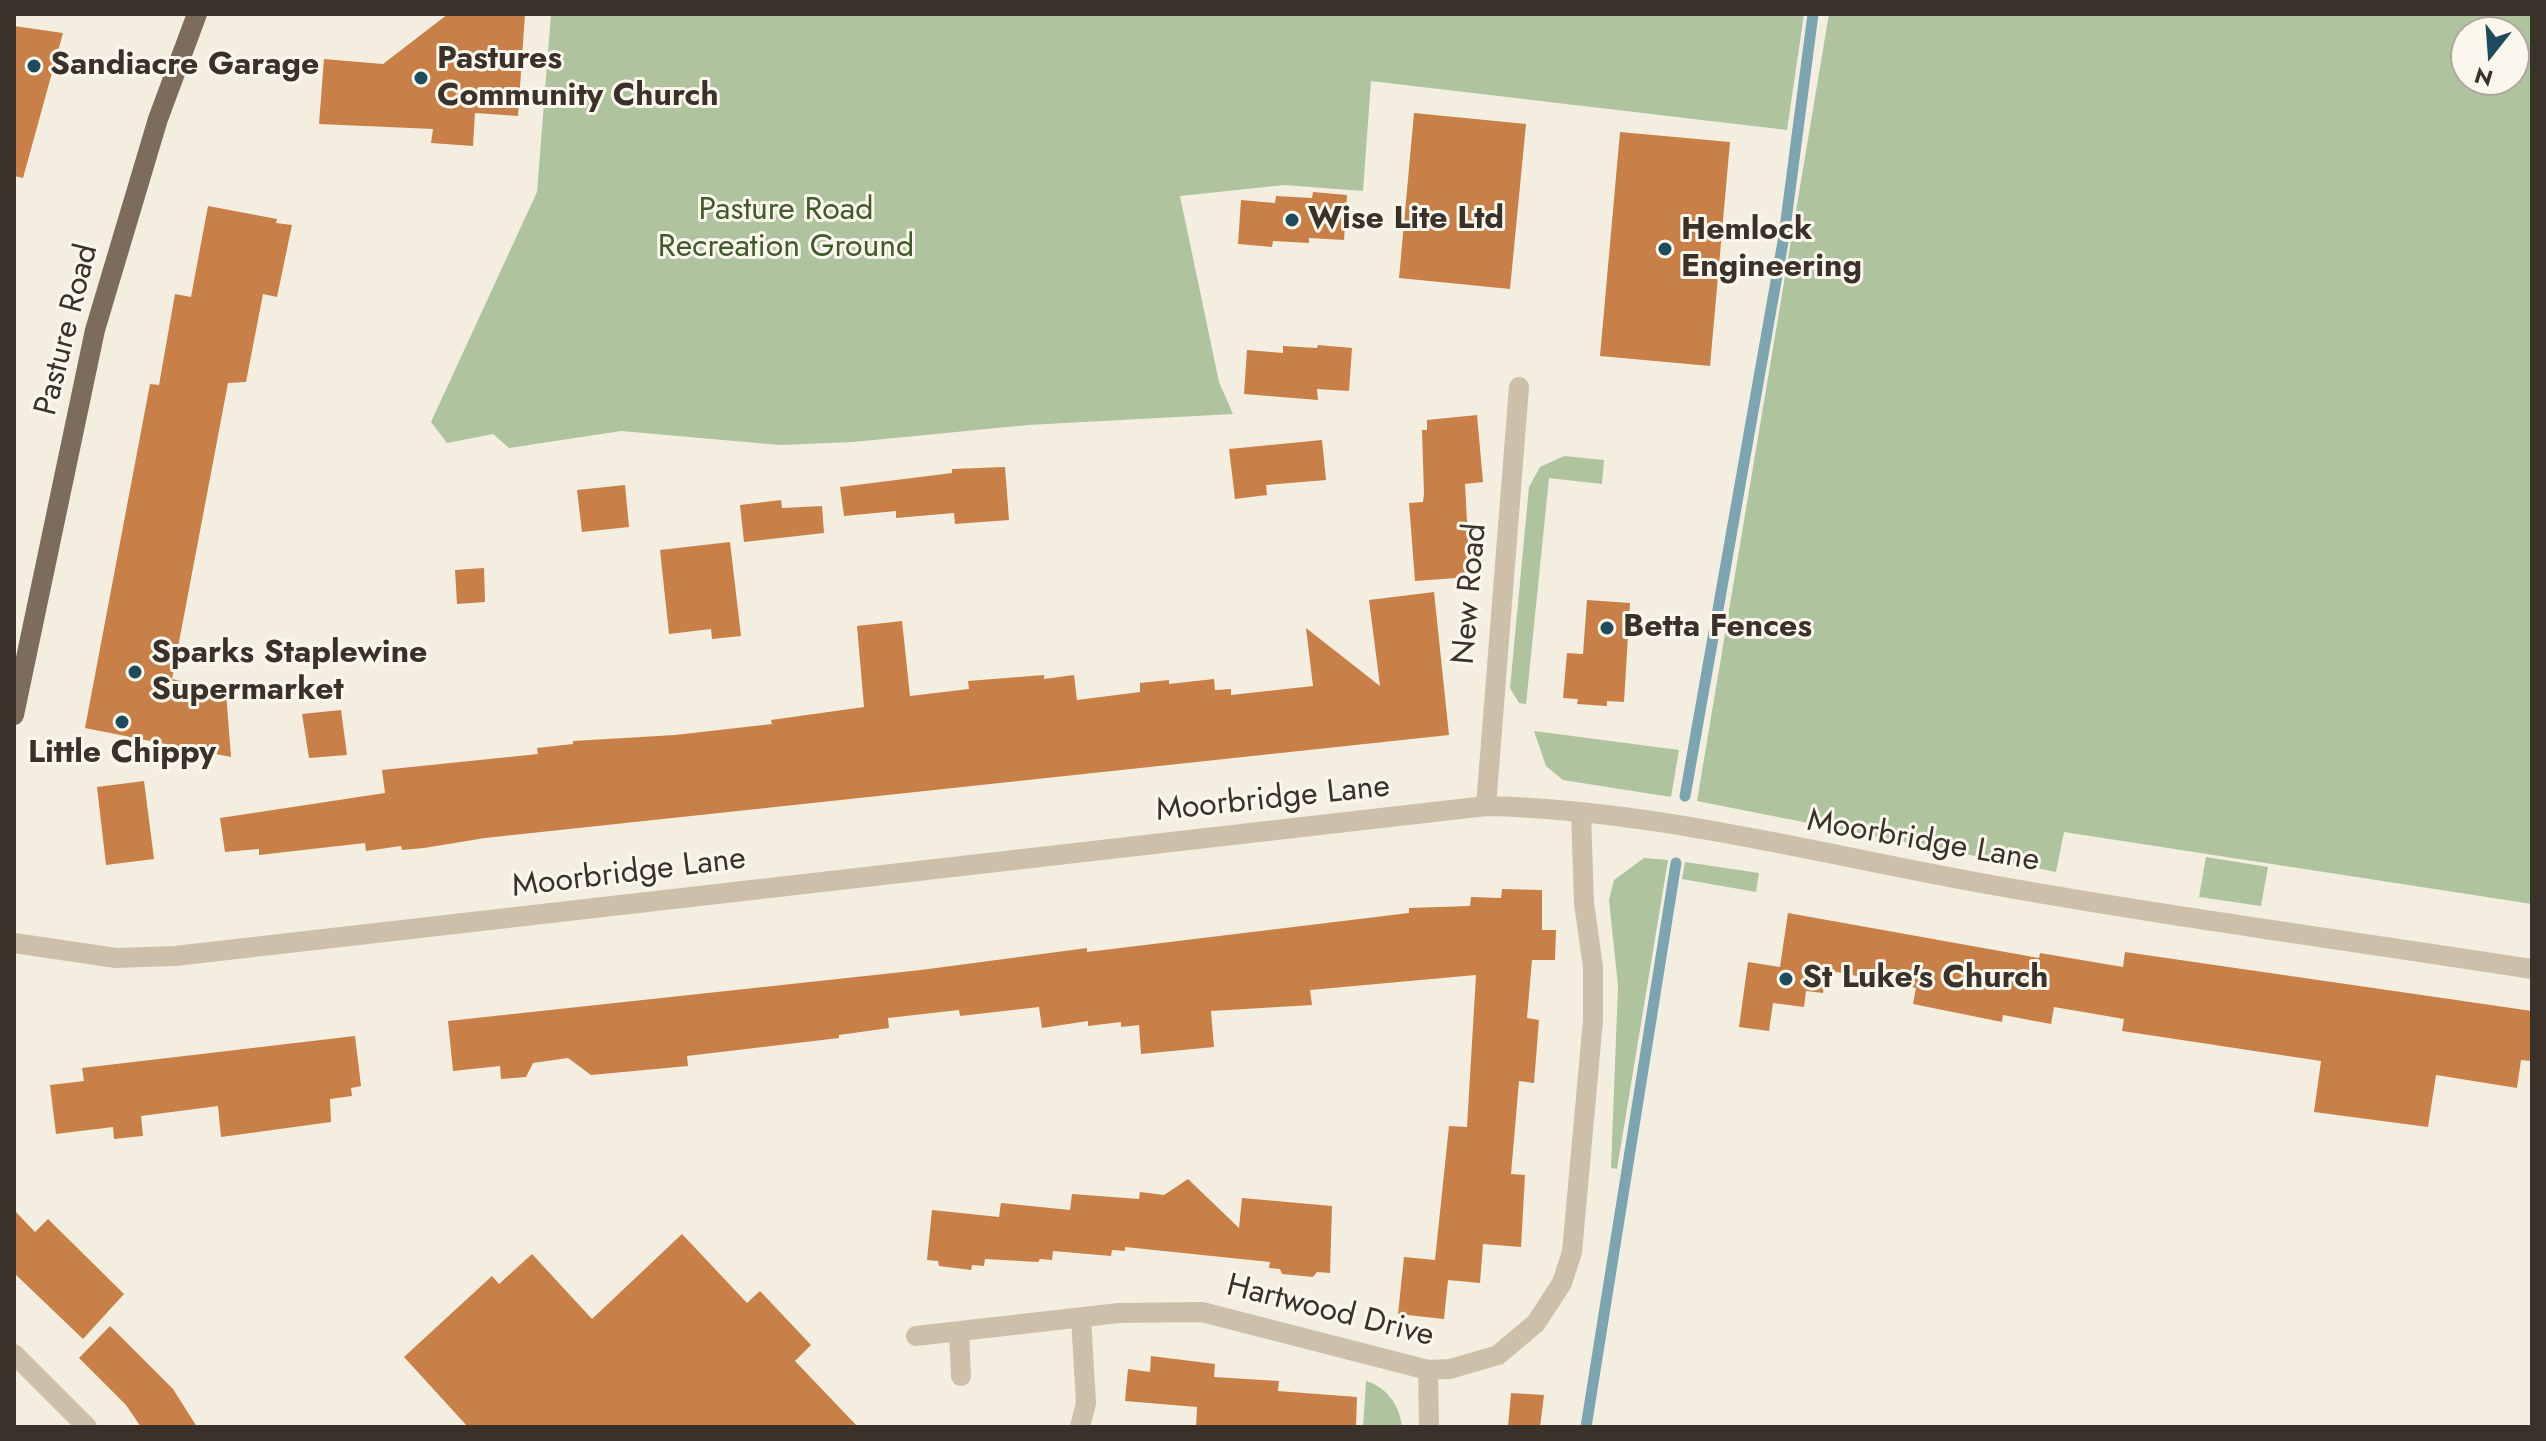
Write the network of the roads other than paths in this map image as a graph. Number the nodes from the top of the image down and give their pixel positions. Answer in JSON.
{"nodes":[{"id":1,"x":197,"y":14,"type":"edge"},
{"id":2,"x":1519,"y":387,"type":"dead end"},
{"id":3,"x":14,"y":715,"type":"edge"},
{"id":4,"x":1486,"y":806,"type":"junction"},
{"id":5,"x":1581,"y":813,"type":"junction"},
{"id":6,"x":14,"y":943,"type":"edge"},
{"id":7,"x":2532,"y":969,"type":"edge"},
{"id":8,"x":1081,"y":1318,"type":"junction"},
{"id":9,"x":959,"y":1331,"type":"junction"},
{"id":10,"x":916,"y":1336,"type":"dead end"},
{"id":11,"x":14,"y":1354,"type":"edge"},
{"id":12,"x":1428,"y":1370,"type":"junction"},
{"id":13,"x":961,"y":1376,"type":"dead end"},
{"id":14,"x":87,"y":1427,"type":"edge"},
{"id":15,"x":1080,"y":1427,"type":"edge"},
{"id":16,"x":1429,"y":1427,"type":"edge"}],
"edges":[{"from":1,"to":3,"type":"main road","name":"Pasture Road"},
{"from":2,"to":4,"type":"street","name":"New Road"},
{"from":4,"to":5,"type":"street","name":"Moorbridge Lane"},
{"from":4,"to":6,"type":"street","name":"Moorbridge Lane"},
{"from":5,"to":7,"type":"street","name":"Moorbridge Lane"},
{"from":5,"to":12,"type":"street","name":"Hartwood Drive"},
{"from":8,"to":9,"type":"street","name":"Hartwood Drive"},
{"from":8,"to":12,"type":"street","name":"Hartwood Drive"},
{"from":8,"to":15,"type":"street"},
{"from":9,"to":10,"type":"street","name":"Hartwood Drive"},
{"from":9,"to":13,"type":"street"},
{"from":11,"to":14,"type":"street"},
{"from":12,"to":16,"type":"street"}]}
